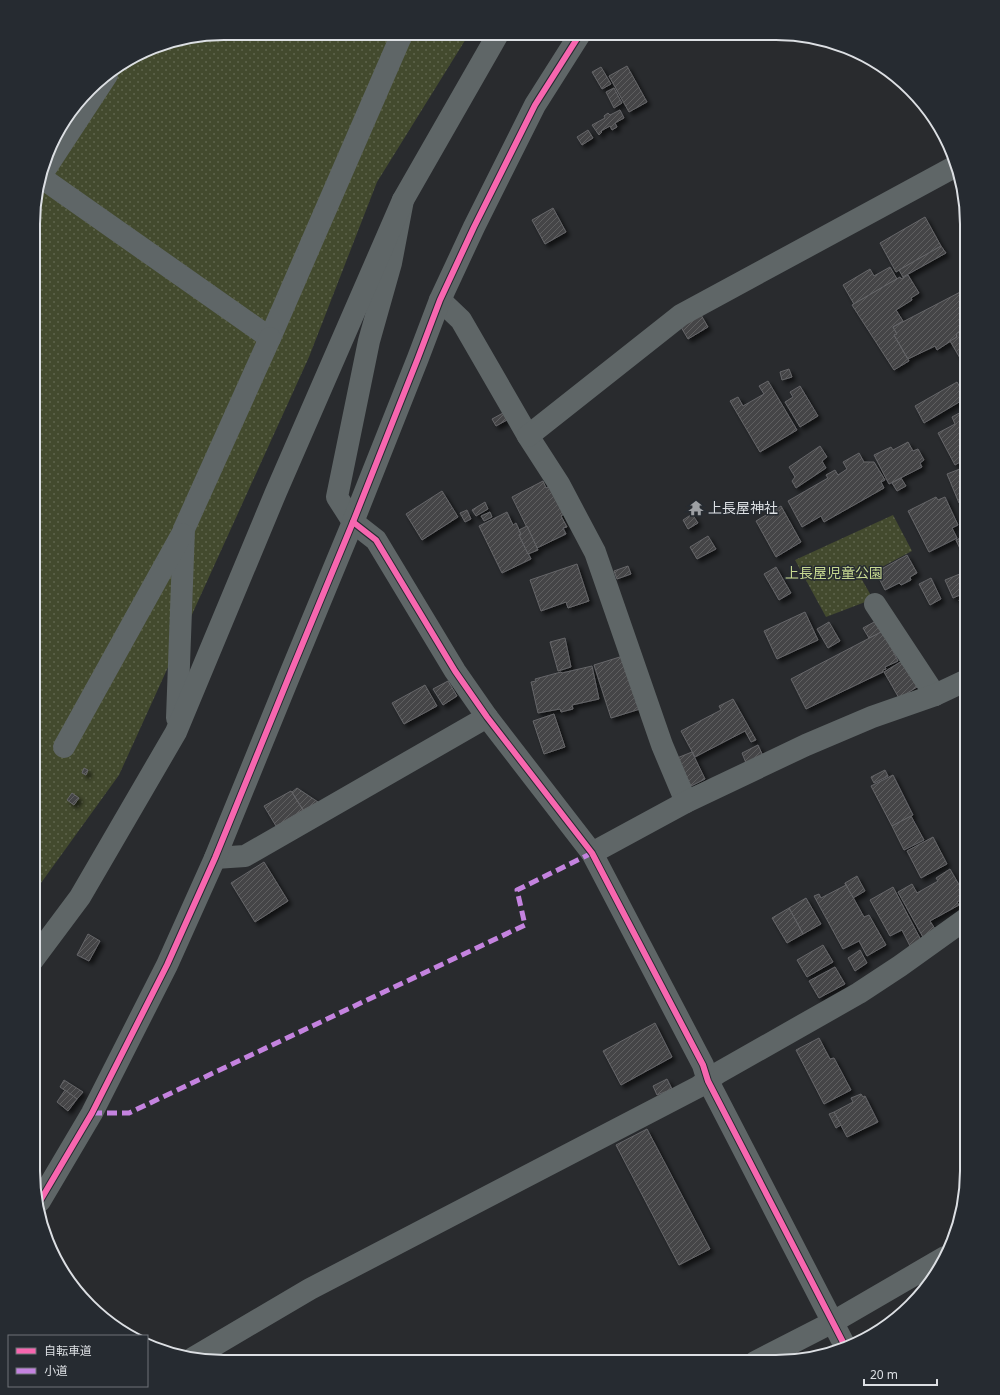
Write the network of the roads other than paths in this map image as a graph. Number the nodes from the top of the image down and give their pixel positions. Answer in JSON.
{"nodes":[{"id":1,"x":399,"y":40,"type":"edge"},
{"id":2,"x":495,"y":40,"type":"edge"},
{"id":3,"x":576,"y":40,"type":"edge"},
{"id":4,"x":95,"y":93,"type":"edge"},
{"id":5,"x":53,"y":158,"type":"edge"},
{"id":6,"x":951,"y":168,"type":"edge"},
{"id":7,"x":45,"y":180,"type":"edge"},
{"id":8,"x":402,"y":200,"type":"junction"},
{"id":9,"x":440,"y":300,"type":"junction"},
{"id":10,"x":270,"y":338,"type":"junction"},
{"id":11,"x":528,"y":436,"type":"junction"},
{"id":12,"x":353,"y":522,"type":"junction"},
{"id":13,"x":184,"y":530,"type":"junction"},
{"id":14,"x":875,"y":604,"type":"dead end"},
{"id":15,"x":960,"y":683,"type":"edge"},
{"id":16,"x":934,"y":695,"type":"junction"},
{"id":17,"x":487,"y":717,"type":"junction"},
{"id":18,"x":176,"y":732,"type":"junction"},
{"id":19,"x":64,"y":747,"type":"dead end"},
{"id":20,"x":686,"y":802,"type":"junction"},
{"id":21,"x":592,"y":853,"type":"junction"},
{"id":22,"x":215,"y":858,"type":"junction"},
{"id":23,"x":960,"y":923,"type":"edge"},
{"id":24,"x":40,"y":951,"type":"edge"},
{"id":25,"x":708,"y":1081,"type":"junction"},
{"id":26,"x":42,"y":1197,"type":"edge"},
{"id":27,"x":935,"y":1263,"type":"edge"},
{"id":28,"x":833,"y":1322,"type":"junction"},
{"id":29,"x":843,"y":1342,"type":"edge"},
{"id":30,"x":201,"y":1353,"type":"edge"},
{"id":31,"x":769,"y":1355,"type":"edge"}],
"edges":[{"from":1,"to":10,"type":"street"},
{"from":2,"to":8,"type":"street"},
{"from":3,"to":9,"type":"street"},
{"from":4,"to":5,"type":"street"},
{"from":6,"to":11,"type":"street"},
{"from":7,"to":10,"type":"street"},
{"from":8,"to":12,"type":"street"},
{"from":8,"to":18,"type":"street"},
{"from":9,"to":11,"type":"street"},
{"from":9,"to":12,"type":"street"},
{"from":10,"to":13,"type":"street"},
{"from":11,"to":20,"type":"street"},
{"from":12,"to":17,"type":"street"},
{"from":12,"to":22,"type":"street"},
{"from":13,"to":18,"type":"street"},
{"from":13,"to":19,"type":"street"},
{"from":14,"to":16,"type":"street"},
{"from":15,"to":16,"type":"street"},
{"from":16,"to":20,"type":"street"},
{"from":17,"to":21,"type":"street"},
{"from":17,"to":22,"type":"street"},
{"from":18,"to":24,"type":"street"},
{"from":20,"to":21,"type":"street"},
{"from":21,"to":25,"type":"street"},
{"from":22,"to":26,"type":"street"},
{"from":23,"to":25,"type":"street"},
{"from":25,"to":28,"type":"street"},
{"from":25,"to":30,"type":"street"},
{"from":27,"to":28,"type":"street"},
{"from":28,"to":29,"type":"street"},
{"from":28,"to":31,"type":"street"}]}
